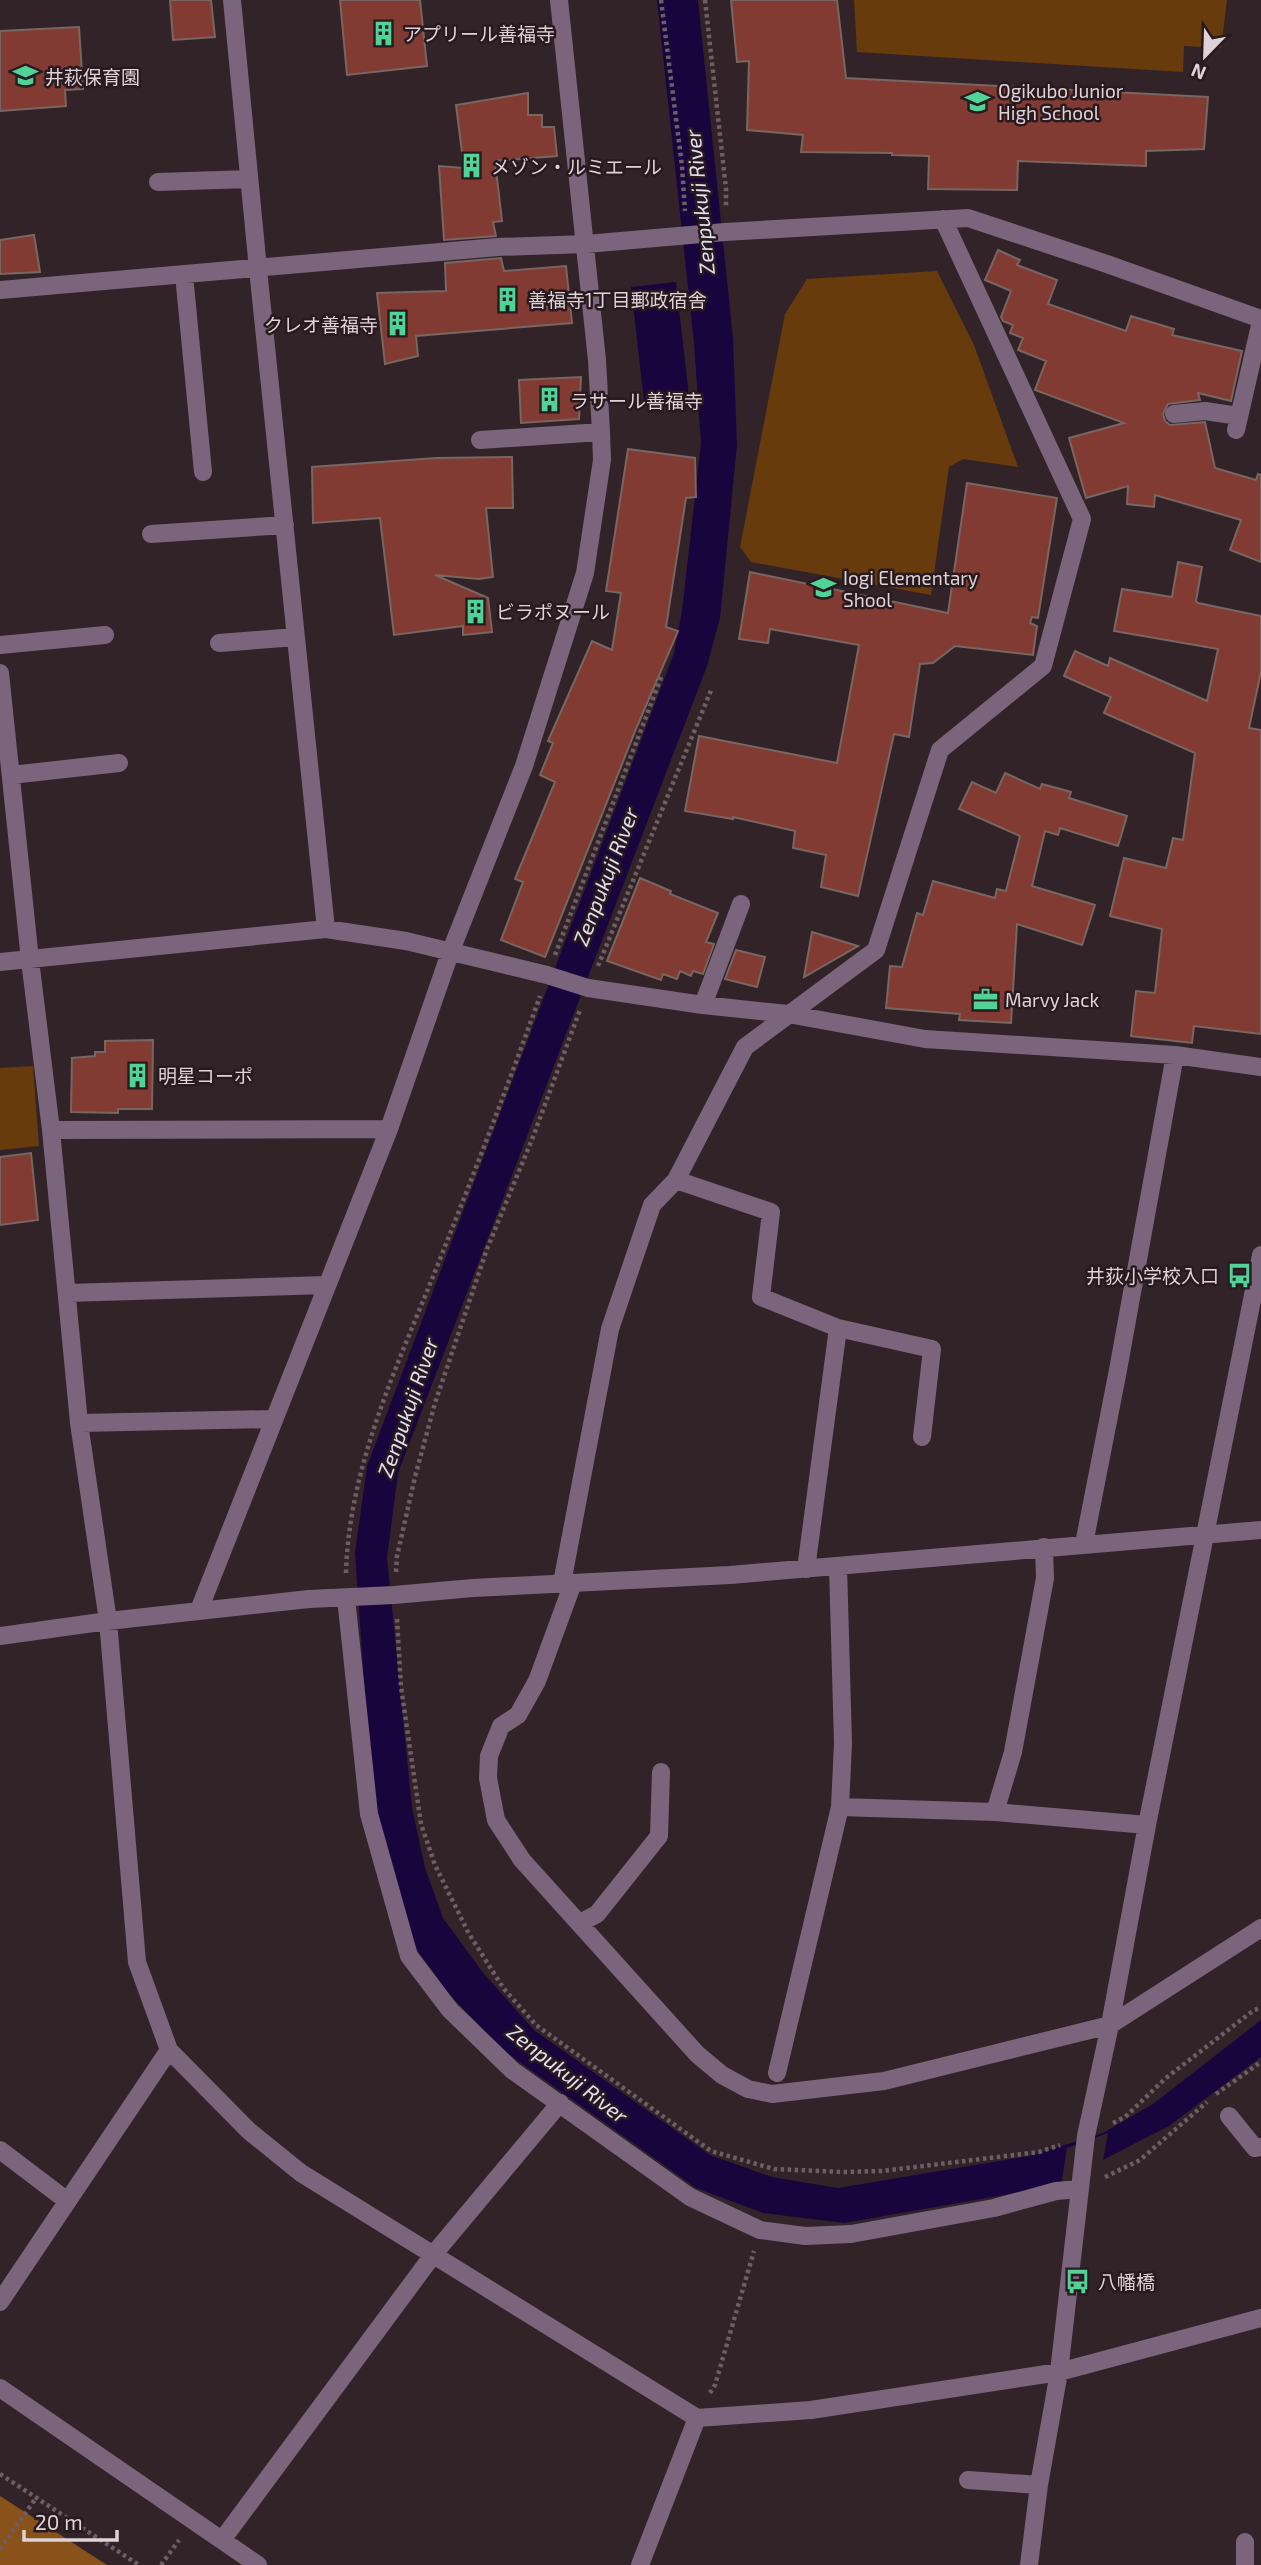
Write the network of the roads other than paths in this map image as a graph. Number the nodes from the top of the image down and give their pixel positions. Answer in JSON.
{"nodes":[{"id":1,"x":232,"y":0,"type":"edge"},
{"id":2,"x":559,"y":0,"type":"edge"},
{"id":3,"x":249,"y":179,"type":"junction"},
{"id":4,"x":158,"y":182,"type":"dead end"},
{"id":5,"x":943,"y":219,"type":"junction"},
{"id":6,"x":586,"y":244,"type":"junction"},
{"id":7,"x":258,"y":269,"type":"junction"},
{"id":8,"x":184,"y":275,"type":"junction"},
{"id":9,"x":0,"y":290,"type":"edge"},
{"id":10,"x":1261,"y":320,"type":"edge"},
{"id":11,"x":1174,"y":414,"type":"dead end"},
{"id":12,"x":601,"y":432,"type":"junction"},
{"id":13,"x":480,"y":440,"type":"dead end"},
{"id":14,"x":202,"y":472,"type":"dead end"},
{"id":15,"x":285,"y":524,"type":"junction"},
{"id":16,"x":150,"y":534,"type":"dead end"},
{"id":17,"x":105,"y":635,"type":"dead end"},
{"id":18,"x":296,"y":637,"type":"junction"},
{"id":19,"x":219,"y":643,"type":"dead end"},
{"id":20,"x":0,"y":645,"type":"edge"},
{"id":21,"x":0,"y":674,"type":"edge"},
{"id":22,"x":119,"y":763,"type":"dead end"},
{"id":23,"x":11,"y":775,"type":"junction"},
{"id":24,"x":741,"y":904,"type":"dead end"},
{"id":25,"x":326,"y":929,"type":"junction"},
{"id":26,"x":450,"y":953,"type":"junction"},
{"id":27,"x":30,"y":960,"type":"junction"},
{"id":28,"x":0,"y":962,"type":"edge"},
{"id":29,"x":703,"y":1005,"type":"junction"},
{"id":30,"x":788,"y":1014,"type":"junction"},
{"id":31,"x":1175,"y":1055,"type":"junction"},
{"id":32,"x":1261,"y":1067,"type":"edge"},
{"id":33,"x":389,"y":1129,"type":"junction"},
{"id":34,"x":51,"y":1130,"type":"junction"},
{"id":35,"x":677,"y":1180,"type":"junction"},
{"id":36,"x":1261,"y":1255,"type":"edge"},
{"id":37,"x":326,"y":1285,"type":"junction"},
{"id":38,"x":68,"y":1293,"type":"junction"},
{"id":39,"x":838,"y":1328,"type":"junction"},
{"id":40,"x":273,"y":1419,"type":"junction"},
{"id":41,"x":79,"y":1423,"type":"junction"},
{"id":42,"x":922,"y":1437,"type":"dead end"},
{"id":43,"x":1261,"y":1530,"type":"edge"},
{"id":44,"x":1205,"y":1534,"type":"junction"},
{"id":45,"x":1084,"y":1544,"type":"junction"},
{"id":46,"x":1044,"y":1547,"type":"junction"},
{"id":47,"x":838,"y":1566,"type":"junction"},
{"id":48,"x":806,"y":1569,"type":"junction"},
{"id":49,"x":567,"y":1583,"type":"junction"},
{"id":50,"x":348,"y":1598,"type":"junction"},
{"id":51,"x":199,"y":1610,"type":"junction"},
{"id":52,"x":108,"y":1621,"type":"junction"},
{"id":53,"x":0,"y":1636,"type":"edge"},
{"id":54,"x":661,"y":1772,"type":"dead end"},
{"id":55,"x":840,"y":1807,"type":"junction"},
{"id":56,"x":995,"y":1812,"type":"junction"},
{"id":57,"x":1147,"y":1825,"type":"junction"},
{"id":58,"x":580,"y":1923,"type":"junction"},
{"id":59,"x":1261,"y":1927,"type":"edge"},
{"id":60,"x":1110,"y":2025,"type":"junction"},
{"id":61,"x":169,"y":2050,"type":"junction"},
{"id":62,"x":777,"y":2073,"type":"dead end"},
{"id":63,"x":560,"y":2103,"type":"junction"},
{"id":64,"x":1229,"y":2116,"type":"dead end"},
{"id":65,"x":1261,"y":2147,"type":"edge"},
{"id":66,"x":0,"y":2150,"type":"edge"},
{"id":67,"x":1080,"y":2184,"type":"junction"},
{"id":68,"x":66,"y":2200,"type":"junction"},
{"id":69,"x":433,"y":2255,"type":"junction"},
{"id":70,"x":0,"y":2302,"type":"edge"},
{"id":71,"x":1261,"y":2318,"type":"edge"},
{"id":72,"x":1059,"y":2372,"type":"junction"},
{"id":73,"x":0,"y":2388,"type":"edge"},
{"id":74,"x":696,"y":2418,"type":"junction"},
{"id":75,"x":968,"y":2480,"type":"dead end"},
{"id":76,"x":1039,"y":2485,"type":"junction"},
{"id":77,"x":222,"y":2540,"type":"junction"},
{"id":78,"x":1245,"y":2542,"type":"dead end"},
{"id":79,"x":258,"y":2565,"type":"edge"},
{"id":80,"x":640,"y":2565,"type":"edge"},
{"id":81,"x":1029,"y":2565,"type":"edge"},
{"id":82,"x":1245,"y":2565,"type":"edge"}],
"edges":[{"from":1,"to":3,"type":"street"},
{"from":2,"to":6,"type":"street"},
{"from":3,"to":4,"type":"street"},
{"from":3,"to":7,"type":"street"},
{"from":5,"to":6,"type":"street"},
{"from":5,"to":10,"type":"street"},
{"from":5,"to":30,"type":"street"},
{"from":6,"to":7,"type":"street"},
{"from":6,"to":12,"type":"street"},
{"from":7,"to":8,"type":"street"},
{"from":7,"to":15,"type":"street"},
{"from":8,"to":9,"type":"street"},
{"from":8,"to":14,"type":"street"},
{"from":10,"to":11,"type":"street"},
{"from":12,"to":13,"type":"street"},
{"from":12,"to":26,"type":"street"},
{"from":15,"to":16,"type":"street"},
{"from":15,"to":18,"type":"street"},
{"from":17,"to":20,"type":"street"},
{"from":18,"to":19,"type":"street"},
{"from":18,"to":25,"type":"street"},
{"from":21,"to":23,"type":"street"},
{"from":22,"to":23,"type":"street"},
{"from":23,"to":27,"type":"street"},
{"from":24,"to":29,"type":"street"},
{"from":25,"to":26,"type":"street"},
{"from":25,"to":27,"type":"street"},
{"from":26,"to":29,"type":"street"},
{"from":26,"to":33,"type":"street"},
{"from":27,"to":28,"type":"street"},
{"from":27,"to":34,"type":"street"},
{"from":29,"to":30,"type":"street"},
{"from":30,"to":31,"type":"street"},
{"from":30,"to":35,"type":"street"},
{"from":31,"to":32,"type":"street"},
{"from":31,"to":45,"type":"street"},
{"from":33,"to":34,"type":"street"},
{"from":33,"to":37,"type":"street"},
{"from":34,"to":38,"type":"street"},
{"from":35,"to":39,"type":"street"},
{"from":35,"to":49,"type":"street"},
{"from":36,"to":44,"type":"street"},
{"from":37,"to":38,"type":"street"},
{"from":37,"to":40,"type":"street"},
{"from":38,"to":41,"type":"street"},
{"from":39,"to":42,"type":"street"},
{"from":39,"to":48,"type":"street"},
{"from":40,"to":41,"type":"street"},
{"from":40,"to":51,"type":"street"},
{"from":41,"to":52,"type":"street"},
{"from":43,"to":44,"type":"street"},
{"from":44,"to":45,"type":"street"},
{"from":44,"to":57,"type":"street"},
{"from":45,"to":46,"type":"street"},
{"from":46,"to":47,"type":"street"},
{"from":46,"to":56,"type":"street"},
{"from":47,"to":48,"type":"street"},
{"from":47,"to":55,"type":"street"},
{"from":48,"to":49,"type":"street"},
{"from":49,"to":50,"type":"street"},
{"from":49,"to":58,"type":"street"},
{"from":50,"to":51,"type":"street"},
{"from":50,"to":63,"type":"street"},
{"from":51,"to":52,"type":"street"},
{"from":52,"to":53,"type":"street"},
{"from":52,"to":61,"type":"street"},
{"from":54,"to":58,"type":"street"},
{"from":55,"to":56,"type":"street"},
{"from":55,"to":62,"type":"street"},
{"from":56,"to":57,"type":"street"},
{"from":57,"to":60,"type":"street"},
{"from":58,"to":60,"type":"street"},
{"from":59,"to":60,"type":"street"},
{"from":60,"to":67,"type":"street"},
{"from":61,"to":68,"type":"street"},
{"from":61,"to":69,"type":"street"},
{"from":63,"to":67,"type":"street"},
{"from":63,"to":69,"type":"street"},
{"from":64,"to":65,"type":"street"},
{"from":66,"to":68,"type":"street"},
{"from":67,"to":72,"type":"street"},
{"from":68,"to":70,"type":"street"},
{"from":69,"to":74,"type":"street"},
{"from":69,"to":77,"type":"street"},
{"from":71,"to":72,"type":"street"},
{"from":72,"to":74,"type":"street"},
{"from":72,"to":76,"type":"street"},
{"from":73,"to":77,"type":"street"},
{"from":74,"to":80,"type":"street"},
{"from":75,"to":76,"type":"street"},
{"from":76,"to":81,"type":"street"},
{"from":77,"to":79,"type":"street"},
{"from":78,"to":82,"type":"street"}]}
